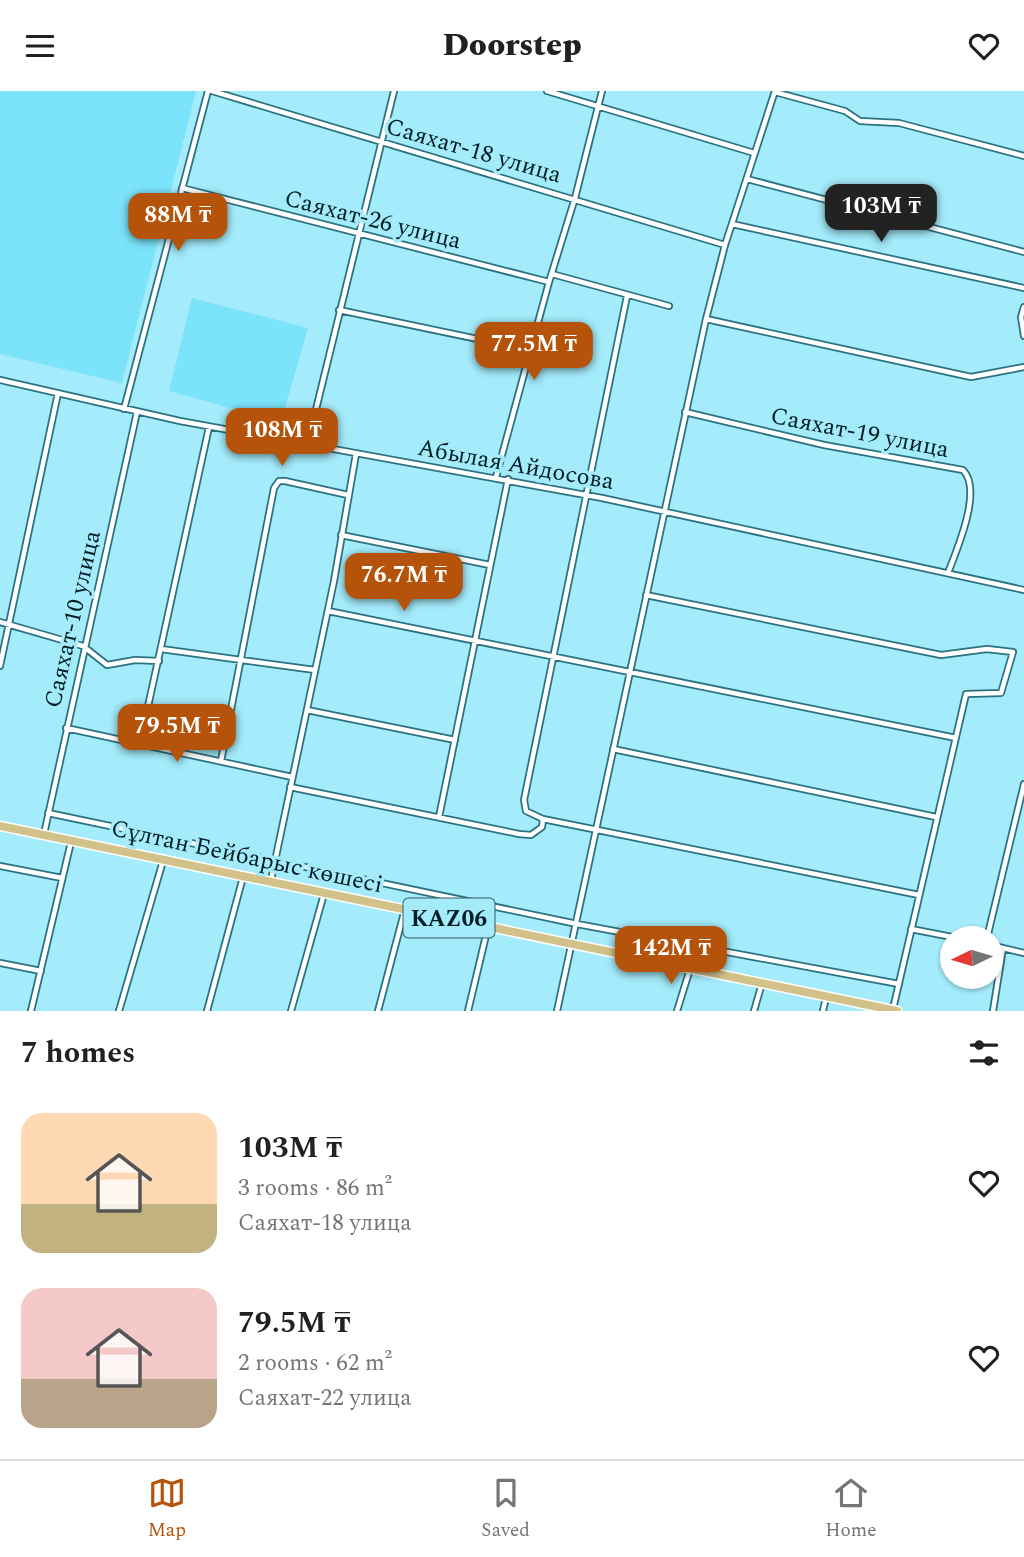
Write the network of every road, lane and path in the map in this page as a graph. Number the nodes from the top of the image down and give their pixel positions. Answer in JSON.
{"nodes":[{"id":1,"x":210,"y":91,"type":"edge"},
{"id":2,"x":394,"y":91,"type":"edge"},
{"id":3,"x":547,"y":91,"type":"edge"},
{"id":4,"x":602,"y":91,"type":"edge"},
{"id":5,"x":775,"y":91,"type":"edge"},
{"id":6,"x":599,"y":108,"type":"junction"},
{"id":7,"x":382,"y":141,"type":"junction"},
{"id":8,"x":754,"y":153,"type":"junction"},
{"id":9,"x":1024,"y":156,"type":"edge"},
{"id":10,"x":747,"y":179,"type":"junction"},
{"id":11,"x":182,"y":188,"type":"junction"},
{"id":12,"x":575,"y":198,"type":"junction"},
{"id":13,"x":732,"y":224,"type":"junction"},
{"id":14,"x":358,"y":233,"type":"junction"},
{"id":15,"x":725,"y":245,"type":"junction"},
{"id":16,"x":1024,"y":252,"type":"edge"},
{"id":17,"x":552,"y":274,"type":"junction"},
{"id":18,"x":549,"y":282,"type":"junction"},
{"id":19,"x":1024,"y":288,"type":"edge"},
{"id":20,"x":627,"y":296,"type":"junction"},
{"id":21,"x":669,"y":306,"type":"dead end"},
{"id":22,"x":1024,"y":307,"type":"edge"},
{"id":23,"x":339,"y":310,"type":"junction"},
{"id":24,"x":706,"y":319,"type":"junction"},
{"id":25,"x":1024,"y":336,"type":"edge"},
{"id":26,"x":530,"y":349,"type":"junction"},
{"id":27,"x":1024,"y":367,"type":"edge"},
{"id":28,"x":0,"y":380,"type":"edge"},
{"id":29,"x":58,"y":393,"type":"junction"},
{"id":30,"x":124,"y":409,"type":"junction"},
{"id":31,"x":137,"y":412,"type":"junction"},
{"id":32,"x":685,"y":412,"type":"junction"},
{"id":33,"x":209,"y":427,"type":"junction"},
{"id":34,"x":307,"y":446,"type":"junction"},
{"id":35,"x":356,"y":454,"type":"junction"},
{"id":36,"x":496,"y":477,"type":"junction"},
{"id":37,"x":508,"y":479,"type":"junction"},
{"id":38,"x":348,"y":495,"type":"junction"},
{"id":39,"x":586,"y":495,"type":"junction"},
{"id":40,"x":664,"y":511,"type":"junction"},
{"id":41,"x":341,"y":535,"type":"junction"},
{"id":42,"x":490,"y":565,"type":"junction"},
{"id":43,"x":948,"y":573,"type":"junction"},
{"id":44,"x":1024,"y":590,"type":"edge"},
{"id":45,"x":646,"y":595,"type":"junction"},
{"id":46,"x":328,"y":611,"type":"junction"},
{"id":47,"x":0,"y":622,"type":"edge"},
{"id":48,"x":9,"y":624,"type":"junction"},
{"id":49,"x":475,"y":640,"type":"junction"},
{"id":50,"x":83,"y":646,"type":"junction"},
{"id":51,"x":161,"y":649,"type":"junction"},
{"id":52,"x":552,"y":658,"type":"junction"},
{"id":53,"x":240,"y":660,"type":"junction"},
{"id":54,"x":159,"y":661,"type":"junction"},
{"id":55,"x":0,"y":666,"type":"edge"},
{"id":56,"x":316,"y":670,"type":"junction"},
{"id":57,"x":631,"y":671,"type":"junction"},
{"id":58,"x":307,"y":710,"type":"junction"},
{"id":59,"x":66,"y":728,"type":"junction"},
{"id":60,"x":956,"y":738,"type":"junction"},
{"id":61,"x":455,"y":740,"type":"junction"},
{"id":62,"x":140,"y":744,"type":"junction"},
{"id":63,"x":613,"y":749,"type":"junction"},
{"id":64,"x":221,"y":761,"type":"junction"},
{"id":65,"x":292,"y":777,"type":"junction"},
{"id":66,"x":1024,"y":783,"type":"edge"},
{"id":67,"x":290,"y":787,"type":"junction"},
{"id":68,"x":48,"y":813,"type":"junction"},
{"id":69,"x":439,"y":817,"type":"junction"},
{"id":70,"x":936,"y":817,"type":"junction"},
{"id":71,"x":543,"y":819,"type":"junction"},
{"id":72,"x":0,"y":825,"type":"edge"},
{"id":73,"x":598,"y":832,"type":"junction"},
{"id":74,"x":44,"y":834,"type":"junction"},
{"id":75,"x":72,"y":839,"type":"junction"},
{"id":76,"x":164,"y":858,"type":"junction"},
{"id":77,"x":275,"y":861,"type":"junction"},
{"id":78,"x":0,"y":866,"type":"edge"},
{"id":79,"x":244,"y":875,"type":"junction"},
{"id":80,"x":62,"y":878,"type":"junction"},
{"id":81,"x":271,"y":880,"type":"junction"},
{"id":82,"x":324,"y":891,"type":"junction"},
{"id":83,"x":919,"y":895,"type":"junction"},
{"id":84,"x":405,"y":908,"type":"junction"},
{"id":85,"x":577,"y":924,"type":"junction"},
{"id":86,"x":488,"y":926,"type":"junction"},
{"id":87,"x":990,"y":926,"type":"edge"},
{"id":88,"x":911,"y":929,"type":"junction"},
{"id":89,"x":940,"y":935,"type":"edge"},
{"id":90,"x":572,"y":943,"type":"junction"},
{"id":91,"x":1003,"y":948,"type":"edge"},
{"id":92,"x":1024,"y":953,"type":"edge"},
{"id":93,"x":0,"y":963,"type":"edge"},
{"id":94,"x":690,"y":968,"type":"junction"},
{"id":95,"x":41,"y":971,"type":"junction"},
{"id":96,"x":762,"y":983,"type":"junction"},
{"id":97,"x":899,"y":984,"type":"junction"},
{"id":98,"x":996,"y":989,"type":"edge"},
{"id":99,"x":826,"y":997,"type":"junction"},
{"id":100,"x":895,"y":1010,"type":"edge"},
{"id":101,"x":31,"y":1011,"type":"edge"},
{"id":102,"x":119,"y":1011,"type":"edge"},
{"id":103,"x":207,"y":1011,"type":"edge"},
{"id":104,"x":291,"y":1011,"type":"edge"},
{"id":105,"x":378,"y":1011,"type":"edge"},
{"id":106,"x":468,"y":1011,"type":"edge"},
{"id":107,"x":557,"y":1011,"type":"edge"},
{"id":108,"x":677,"y":1011,"type":"edge"},
{"id":109,"x":754,"y":1011,"type":"edge"},
{"id":110,"x":823,"y":1011,"type":"edge"},
{"id":111,"x":993,"y":1011,"type":"edge"}],
"edges":[{"from":1,"to":7,"type":"street","name":"Саяхат-18 улица"},
{"from":1,"to":11,"type":"street"},
{"from":2,"to":7,"type":"street"},
{"from":3,"to":6,"type":"street"},
{"from":4,"to":6,"type":"street"},
{"from":5,"to":8,"type":"street"},
{"from":5,"to":9,"type":"street"},
{"from":6,"to":8,"type":"street"},
{"from":6,"to":12,"type":"street"},
{"from":7,"to":12,"type":"street","name":"Саяхат-18 улица"},
{"from":7,"to":14,"type":"street"},
{"from":8,"to":10,"type":"street"},
{"from":10,"to":13,"type":"street"},
{"from":10,"to":16,"type":"street"},
{"from":11,"to":14,"type":"street","name":"Саяхат-26 улица"},
{"from":11,"to":30,"type":"street"},
{"from":12,"to":15,"type":"street","name":"Саяхат-18 улица"},
{"from":12,"to":17,"type":"street"},
{"from":13,"to":15,"type":"street"},
{"from":13,"to":19,"type":"street"},
{"from":14,"to":18,"type":"street","name":"Саяхат-26 улица"},
{"from":14,"to":23,"type":"street"},
{"from":15,"to":24,"type":"street"},
{"from":17,"to":18,"type":"street"},
{"from":17,"to":20,"type":"street"},
{"from":18,"to":26,"type":"street"},
{"from":20,"to":21,"type":"street"},
{"from":20,"to":39,"type":"street"},
{"from":22,"to":25,"type":"street"},
{"from":23,"to":26,"type":"street"},
{"from":23,"to":34,"type":"street"},
{"from":24,"to":27,"type":"street"},
{"from":24,"to":32,"type":"street"},
{"from":26,"to":36,"type":"street"},
{"from":28,"to":29,"type":"street","name":"Абылая Айдосова"},
{"from":29,"to":30,"type":"street","name":"Абылая Айдосова"},
{"from":29,"to":48,"type":"street"},
{"from":30,"to":31,"type":"street","name":"Абылая Айдосова"},
{"from":31,"to":33,"type":"street","name":"Абылая Айдосова"},
{"from":31,"to":50,"type":"street","name":"Саяхат-10 улица"},
{"from":32,"to":40,"type":"street"},
{"from":32,"to":43,"type":"street","name":"Саяхат-19 улица"},
{"from":33,"to":34,"type":"street","name":"Абылая Айдосова"},
{"from":33,"to":51,"type":"street"},
{"from":34,"to":35,"type":"street","name":"Абылая Айдосова"},
{"from":35,"to":36,"type":"street","name":"Абылая Айдосова"},
{"from":35,"to":38,"type":"street"},
{"from":36,"to":37,"type":"street","name":"Абылая Айдосова"},
{"from":37,"to":39,"type":"street","name":"Абылая Айдосова"},
{"from":37,"to":42,"type":"street"},
{"from":38,"to":41,"type":"street"},
{"from":38,"to":53,"type":"street"},
{"from":39,"to":40,"type":"street","name":"Абылая Айдосова"},
{"from":39,"to":52,"type":"street"},
{"from":40,"to":43,"type":"street","name":"Абылая Айдосова"},
{"from":40,"to":45,"type":"street"},
{"from":41,"to":42,"type":"street"},
{"from":41,"to":46,"type":"street"},
{"from":42,"to":49,"type":"street"},
{"from":43,"to":44,"type":"street","name":"Абылая Айдосова"},
{"from":45,"to":57,"type":"street"},
{"from":45,"to":60,"type":"street"},
{"from":46,"to":49,"type":"street"},
{"from":46,"to":56,"type":"street"},
{"from":47,"to":48,"type":"street"},
{"from":48,"to":50,"type":"street"},
{"from":48,"to":55,"type":"street"},
{"from":49,"to":52,"type":"street"},
{"from":49,"to":61,"type":"street"},
{"from":50,"to":54,"type":"street"},
{"from":50,"to":59,"type":"street","name":"Саяхат-10 улица"},
{"from":51,"to":53,"type":"street"},
{"from":51,"to":54,"type":"street"},
{"from":52,"to":57,"type":"street"},
{"from":52,"to":71,"type":"street"},
{"from":53,"to":56,"type":"street"},
{"from":53,"to":64,"type":"street"},
{"from":54,"to":62,"type":"street"},
{"from":56,"to":58,"type":"street"},
{"from":57,"to":60,"type":"street"},
{"from":57,"to":63,"type":"street"},
{"from":58,"to":61,"type":"street"},
{"from":58,"to":65,"type":"street"},
{"from":59,"to":62,"type":"street"},
{"from":59,"to":68,"type":"street","name":"Саяхат-10 улица"},
{"from":60,"to":70,"type":"street"},
{"from":61,"to":69,"type":"street"},
{"from":62,"to":64,"type":"street"},
{"from":63,"to":70,"type":"street"},
{"from":63,"to":73,"type":"street"},
{"from":64,"to":65,"type":"street"},
{"from":65,"to":67,"type":"street"},
{"from":66,"to":87,"type":"street"},
{"from":67,"to":69,"type":"street"},
{"from":67,"to":77,"type":"street"},
{"from":68,"to":74,"type":"street","name":"Саяхат-10 улица"},
{"from":68,"to":77,"type":"street"},
{"from":69,"to":71,"type":"street"},
{"from":70,"to":83,"type":"street"},
{"from":71,"to":73,"type":"street"},
{"from":72,"to":74,"type":"main road","name":"Сұлтан Бейбарыс көшесі","number":"KAZ06"},
{"from":73,"to":83,"type":"street"},
{"from":73,"to":85,"type":"street"},
{"from":74,"to":75,"type":"main road","name":"Сұлтан Бейбарыс көшесі","number":"KAZ06"},
{"from":75,"to":76,"type":"main road","name":"Сұлтан Бейбарыс көшесі","number":"KAZ06"},
{"from":75,"to":80,"type":"street"},
{"from":76,"to":79,"type":"main road","name":"Сұлтан Бейбарыс көшесі","number":"KAZ06"},
{"from":76,"to":102,"type":"street"},
{"from":77,"to":81,"type":"street"},
{"from":77,"to":85,"type":"street"},
{"from":78,"to":80,"type":"street"},
{"from":79,"to":81,"type":"main road","name":"Сұлтан Бейбарыс көшесі","number":"KAZ06"},
{"from":79,"to":103,"type":"street"},
{"from":80,"to":95,"type":"street"},
{"from":81,"to":82,"type":"main road","name":"Сұлтан Бейбарыс көшесі","number":"KAZ06"},
{"from":82,"to":84,"type":"main road","name":"Сұлтан Бейбарыс көшесі","number":"KAZ06"},
{"from":82,"to":104,"type":"street"},
{"from":83,"to":88,"type":"street"},
{"from":84,"to":86,"type":"main road","name":"Сұлтан Бейбарыс көшесі","number":"KAZ06"},
{"from":84,"to":105,"type":"street"},
{"from":85,"to":90,"type":"street"},
{"from":85,"to":97,"type":"street"},
{"from":86,"to":90,"type":"main road","name":"Сұлтан Бейбарыс көшесі","number":"KAZ06"},
{"from":86,"to":106,"type":"street"},
{"from":88,"to":89,"type":"street"},
{"from":88,"to":97,"type":"street"},
{"from":90,"to":94,"type":"main road","name":"Сұлтан Бейбарыс көшесі","number":"KAZ06"},
{"from":90,"to":107,"type":"street"},
{"from":91,"to":92,"type":"street"},
{"from":93,"to":95,"type":"street"},
{"from":94,"to":96,"type":"main road","name":"Сұлтан Бейбарыс көшесі","number":"KAZ06"},
{"from":94,"to":108,"type":"street"},
{"from":95,"to":101,"type":"street"},
{"from":96,"to":99,"type":"main road","name":"Сұлтан Бейбарыс көшесі","number":"KAZ06"},
{"from":96,"to":109,"type":"street"},
{"from":97,"to":100,"type":"street"},
{"from":98,"to":111,"type":"street"},
{"from":99,"to":100,"type":"main road","name":"Сұлтан Бейбарыс көшесі","number":"KAZ06"},
{"from":99,"to":110,"type":"street"}]}
